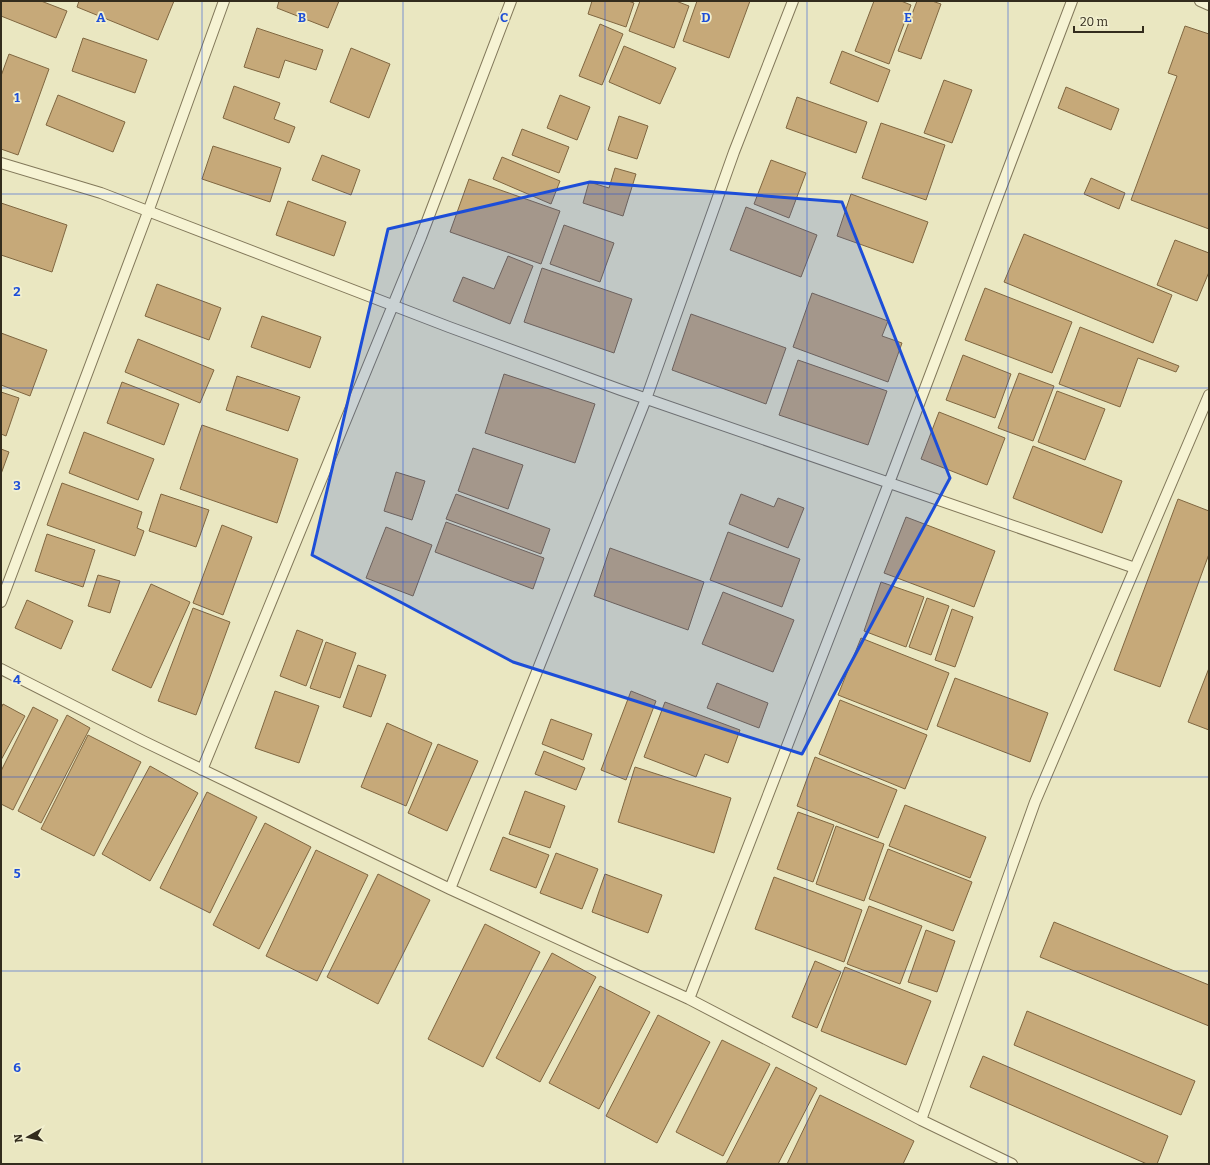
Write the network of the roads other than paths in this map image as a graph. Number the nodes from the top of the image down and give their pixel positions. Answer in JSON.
{"nodes":[{"id":1,"x":224,"y":1,"type":"edge"},
{"id":2,"x":511,"y":1,"type":"edge"},
{"id":3,"x":793,"y":1,"type":"edge"},
{"id":4,"x":1072,"y":1,"type":"edge"},
{"id":5,"x":1200,"y":1,"type":"edge"},
{"id":6,"x":1209,"y":5,"type":"edge"},
{"id":7,"x":1,"y":163,"type":"edge"},
{"id":8,"x":148,"y":212,"type":"junction"},
{"id":9,"x":393,"y":306,"type":"junction"},
{"id":10,"x":1209,"y":395,"type":"edge"},
{"id":11,"x":646,"y":399,"type":"junction"},
{"id":12,"x":888,"y":483,"type":"junction"},
{"id":13,"x":1135,"y":568,"type":"junction"},
{"id":14,"x":1,"y":602,"type":"edge"},
{"id":15,"x":1,"y":669,"type":"edge"},
{"id":16,"x":202,"y":770,"type":"junction"},
{"id":17,"x":450,"y":889,"type":"junction"},
{"id":18,"x":689,"y":999,"type":"junction"},
{"id":19,"x":922,"y":1120,"type":"junction"},
{"id":20,"x":1012,"y":1164,"type":"edge"}],
"edges":[{"from":1,"to":8,"type":"lane"},
{"from":2,"to":9,"type":"lane"},
{"from":3,"to":11,"type":"lane"},
{"from":4,"to":12,"type":"lane"},
{"from":5,"to":6,"type":"lane"},
{"from":7,"to":8,"type":"lane"},
{"from":8,"to":9,"type":"lane"},
{"from":8,"to":14,"type":"lane"},
{"from":9,"to":11,"type":"lane"},
{"from":9,"to":16,"type":"lane"},
{"from":10,"to":13,"type":"lane"},
{"from":11,"to":12,"type":"lane"},
{"from":11,"to":17,"type":"lane"},
{"from":12,"to":13,"type":"lane"},
{"from":12,"to":18,"type":"lane"},
{"from":13,"to":19,"type":"lane"},
{"from":15,"to":16,"type":"lane"},
{"from":16,"to":17,"type":"lane"},
{"from":17,"to":18,"type":"lane"},
{"from":18,"to":19,"type":"lane"},
{"from":19,"to":20,"type":"lane"}]}
